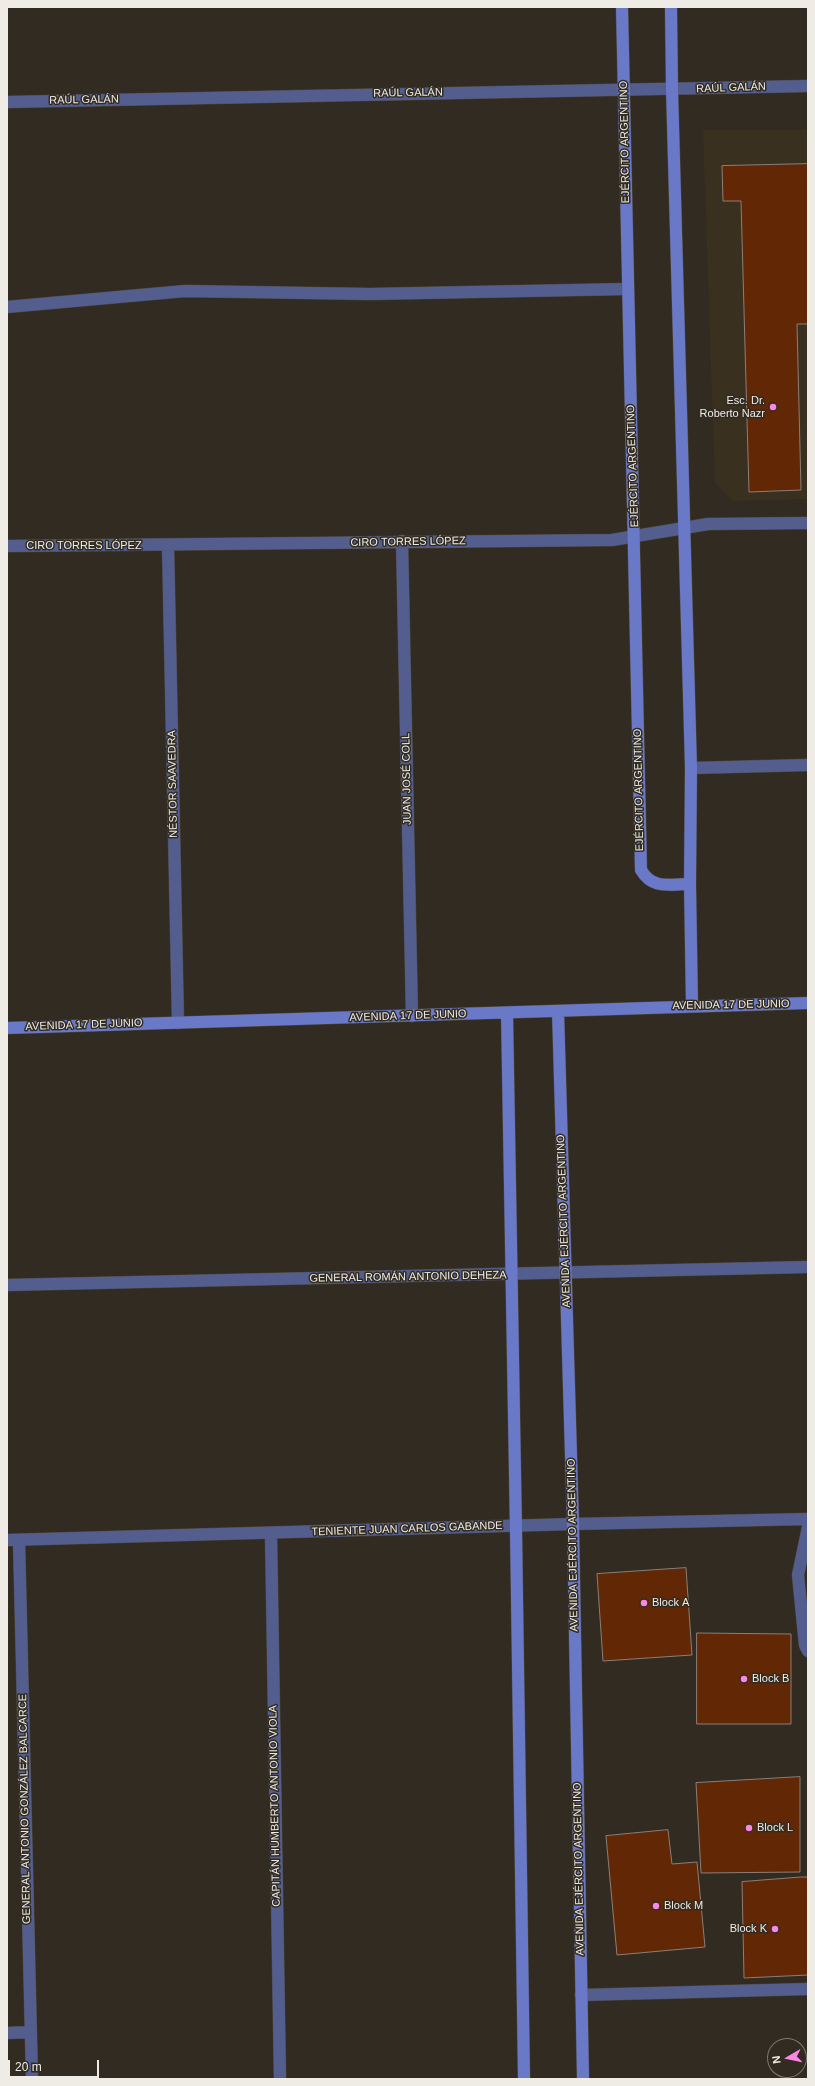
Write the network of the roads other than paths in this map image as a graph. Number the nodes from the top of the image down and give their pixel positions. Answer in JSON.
{"nodes":[{"id":1,"x":622,"y":7,"type":"edge"},
{"id":2,"x":671,"y":7,"type":"edge"},
{"id":3,"x":808,"y":86,"type":"edge"},
{"id":4,"x":624,"y":88,"type":"junction"},
{"id":5,"x":672,"y":90,"type":"junction"},
{"id":6,"x":7,"y":102,"type":"edge"},
{"id":7,"x":627,"y":289,"type":"junction"},
{"id":8,"x":7,"y":307,"type":"edge"},
{"id":9,"x":808,"y":522,"type":"edge"},
{"id":10,"x":685,"y":527,"type":"junction"},
{"id":11,"x":635,"y":536,"type":"junction"},
{"id":12,"x":402,"y":541,"type":"junction"},
{"id":13,"x":168,"y":545,"type":"junction"},
{"id":14,"x":7,"y":546,"type":"edge"},
{"id":15,"x":808,"y":765,"type":"edge"},
{"id":16,"x":691,"y":768,"type":"junction"},
{"id":17,"x":690,"y":884,"type":"junction"},
{"id":18,"x":808,"y":1003,"type":"edge"},
{"id":19,"x":692,"y":1006,"type":"junction"},
{"id":20,"x":558,"y":1011,"type":"junction"},
{"id":21,"x":507,"y":1013,"type":"junction"},
{"id":22,"x":412,"y":1016,"type":"junction"},
{"id":23,"x":178,"y":1023,"type":"junction"},
{"id":24,"x":7,"y":1028,"type":"edge"},
{"id":25,"x":808,"y":1267,"type":"edge"},
{"id":26,"x":565,"y":1274,"type":"junction"},
{"id":27,"x":513,"y":1275,"type":"junction"},
{"id":28,"x":7,"y":1286,"type":"edge"},
{"id":29,"x":808,"y":1519,"type":"edge"},
{"id":30,"x":574,"y":1524,"type":"junction"},
{"id":31,"x":515,"y":1526,"type":"junction"},
{"id":32,"x":808,"y":1527,"type":"edge"},
{"id":33,"x":270,"y":1533,"type":"junction"},
{"id":34,"x":13,"y":1540,"type":"edge"},
{"id":35,"x":808,"y":1651,"type":"edge"},
{"id":36,"x":808,"y":1988,"type":"edge"},
{"id":37,"x":582,"y":1995,"type":"junction"},
{"id":38,"x":31,"y":2032,"type":"junction"},
{"id":39,"x":7,"y":2033,"type":"edge"},
{"id":40,"x":32,"y":2079,"type":"edge"},
{"id":41,"x":280,"y":2079,"type":"edge"},
{"id":42,"x":524,"y":2079,"type":"edge"},
{"id":43,"x":583,"y":2079,"type":"edge"}],
"edges":[{"from":1,"to":4,"type":"street","name":"EJÉRCITO ARGENTINO"},
{"from":2,"to":5,"type":"street"},
{"from":3,"to":5,"type":"street","name":"RAÚL GALÁN"},
{"from":4,"to":5,"type":"street","name":"RAÚL GALÁN"},
{"from":4,"to":6,"type":"street","name":"RAÚL GALÁN"},
{"from":4,"to":7,"type":"street","name":"EJÉRCITO ARGENTINO"},
{"from":5,"to":10,"type":"street"},
{"from":7,"to":8,"type":"street"},
{"from":7,"to":11,"type":"street","name":"EJÉRCITO ARGENTINO"},
{"from":9,"to":10,"type":"street","name":"CIRO TORRES LÓPEZ"},
{"from":10,"to":11,"type":"street","name":"CIRO TORRES LÓPEZ"},
{"from":10,"to":16,"type":"street"},
{"from":11,"to":12,"type":"street","name":"CIRO TORRES LÓPEZ"},
{"from":11,"to":17,"type":"street","name":"EJÉRCITO ARGENTINO"},
{"from":12,"to":13,"type":"street","name":"CIRO TORRES LÓPEZ"},
{"from":12,"to":22,"type":"street","name":"JUAN JOSÉ COLL"},
{"from":13,"to":14,"type":"street","name":"CIRO TORRES LÓPEZ"},
{"from":13,"to":23,"type":"street","name":"NÉSTOR SAAVEDRA"},
{"from":15,"to":16,"type":"street"},
{"from":16,"to":17,"type":"street"},
{"from":17,"to":19,"type":"street"},
{"from":18,"to":19,"type":"street","name":"AVENIDA 17 DE JUNIO"},
{"from":19,"to":20,"type":"street","name":"AVENIDA 17 DE JUNIO"},
{"from":20,"to":21,"type":"street","name":"AVENIDA 17 DE JUNIO"},
{"from":20,"to":26,"type":"street","name":"AVENIDA EJÉRCITO ARGENTINO"},
{"from":21,"to":22,"type":"street","name":"AVENIDA 17 DE JUNIO"},
{"from":21,"to":27,"type":"street"},
{"from":22,"to":23,"type":"street","name":"AVENIDA 17 DE JUNIO"},
{"from":23,"to":24,"type":"street","name":"AVENIDA 17 DE JUNIO"},
{"from":25,"to":26,"type":"street","name":"GENERAL ROMÁN ANTONIO DEHEZA"},
{"from":26,"to":27,"type":"street","name":"GENERAL ROMÁN ANTONIO DEHEZA"},
{"from":26,"to":30,"type":"street","name":"AVENIDA EJÉRCITO ARGENTINO"},
{"from":27,"to":28,"type":"street","name":"GENERAL ROMÁN ANTONIO DEHEZA"},
{"from":27,"to":31,"type":"street"},
{"from":29,"to":30,"type":"street","name":"TENIENTE JUAN CARLOS GABANDE"},
{"from":30,"to":31,"type":"street","name":"TENIENTE JUAN CARLOS GABANDE"},
{"from":30,"to":37,"type":"street","name":"AVENIDA EJÉRCITO ARGENTINO"},
{"from":31,"to":33,"type":"street","name":"TENIENTE JUAN CARLOS GABANDE"},
{"from":31,"to":42,"type":"street"},
{"from":32,"to":35,"type":"street"},
{"from":33,"to":34,"type":"street","name":"TENIENTE JUAN CARLOS GABANDE"},
{"from":33,"to":41,"type":"street","name":"CAPITÁN HUMBERTO ANTONIO VIOLA"},
{"from":34,"to":38,"type":"street","name":"GENERAL ANTONIO GONZÁLEZ BALCARCE"},
{"from":36,"to":37,"type":"street"},
{"from":37,"to":43,"type":"street","name":"AVENIDA EJÉRCITO ARGENTINO"},
{"from":38,"to":39,"type":"street"},
{"from":38,"to":40,"type":"street","name":"GENERAL ANTONIO GONZÁLEZ BALCARCE"}]}
